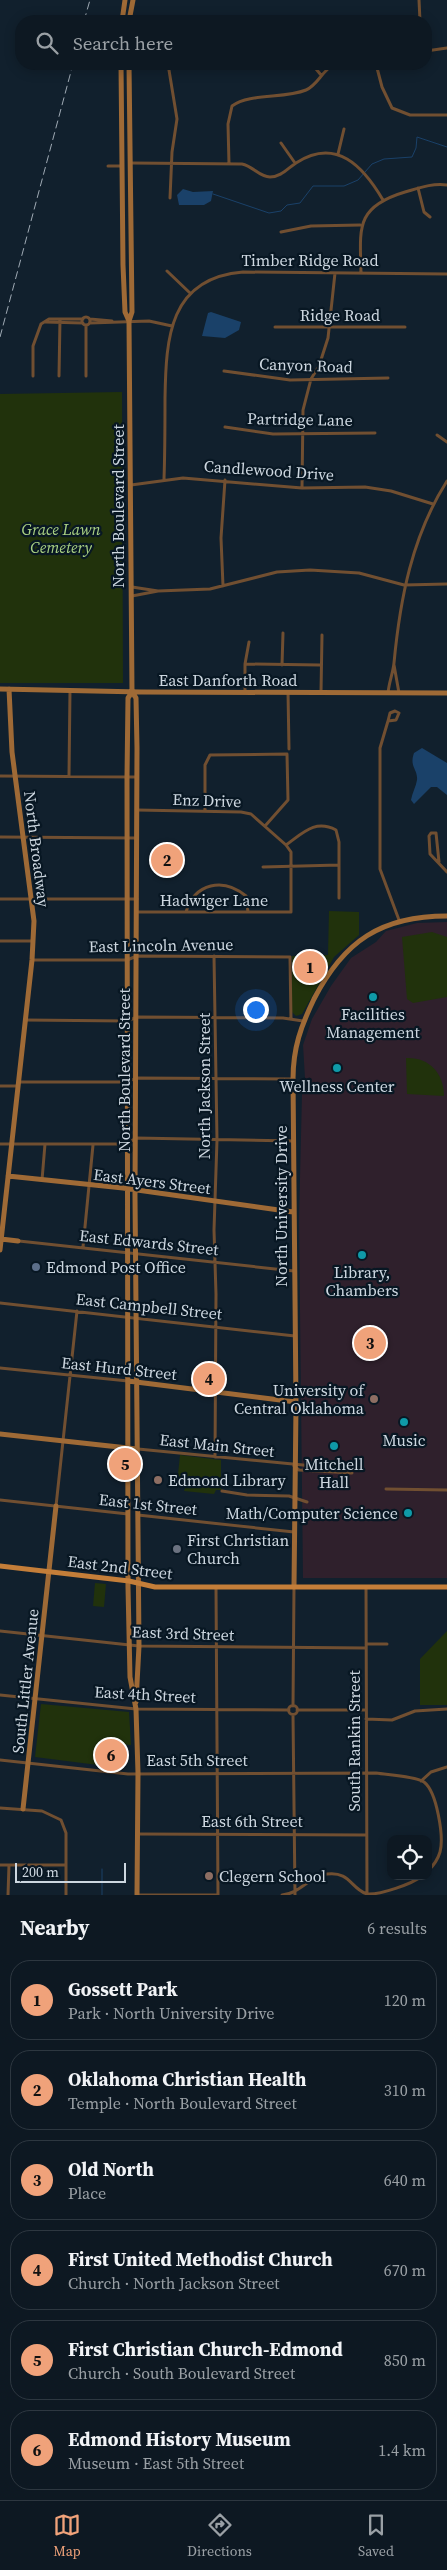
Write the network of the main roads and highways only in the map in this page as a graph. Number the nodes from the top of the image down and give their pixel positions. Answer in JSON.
{"nodes":[{"id":1,"x":125,"y":2,"type":"edge"},
{"id":2,"x":132,"y":2,"type":"edge"},
{"id":3,"x":123,"y":15,"type":"edge"},
{"id":4,"x":130,"y":15,"type":"edge"},
{"id":5,"x":121,"y":70,"type":"edge"},
{"id":6,"x":130,"y":70,"type":"edge"},
{"id":7,"x":131,"y":163,"type":"junction"},
{"id":8,"x":122,"y":166,"type":"junction"},
{"id":9,"x":129,"y":321,"type":"junction"},
{"id":10,"x":0,"y":689,"type":"edge"},
{"id":11,"x":9,"y":689,"type":"junction"},
{"id":12,"x":132,"y":692,"type":"junction"},
{"id":13,"x":447,"y":693,"type":"edge"},
{"id":14,"x":137,"y":810,"type":"junction"},
{"id":15,"x":127,"y":817,"type":"junction"},
{"id":16,"x":137,"y":912,"type":"junction"},
{"id":17,"x":447,"y":916,"type":"edge"},
{"id":18,"x":128,"y":918,"type":"junction"},
{"id":19,"x":8,"y":1176,"type":"junction"},
{"id":20,"x":127,"y":1189,"type":"junction"},
{"id":21,"x":136,"y":1190,"type":"junction"},
{"id":22,"x":293,"y":1212,"type":"junction"},
{"id":23,"x":1,"y":1239,"type":"edge"},
{"id":24,"x":18,"y":1241,"type":"road end"},
{"id":25,"x":0,"y":1250,"type":"edge"},
{"id":26,"x":128,"y":1381,"type":"junction"},
{"id":27,"x":137,"y":1382,"type":"junction"},
{"id":28,"x":296,"y":1402,"type":"junction"},
{"id":29,"x":0,"y":1434,"type":"edge"},
{"id":30,"x":128,"y":1448,"type":"junction"},
{"id":31,"x":137,"y":1449,"type":"junction"},
{"id":32,"x":56,"y":1506,"type":"road end"},
{"id":33,"x":128,"y":1514,"type":"junction"},
{"id":34,"x":137,"y":1515,"type":"junction"},
{"id":35,"x":0,"y":1566,"type":"edge"},
{"id":36,"x":49,"y":1570,"type":"junction"},
{"id":37,"x":129,"y":1580,"type":"junction"},
{"id":38,"x":138,"y":1584,"type":"junction"},
{"id":39,"x":294,"y":1587,"type":"junction"},
{"id":40,"x":447,"y":1587,"type":"edge"},
{"id":41,"x":136,"y":1709,"type":"junction"},
{"id":42,"x":23,"y":1809,"type":"road end"},
{"id":43,"x":137,"y":1895,"type":"edge"}],
"edges":[{"from":1,"to":3,"type":"main road"},
{"from":2,"to":4,"type":"main road"},
{"from":5,"to":8,"type":"main road","name":"North Boulevard Street"},
{"from":6,"to":7,"type":"main road","name":"North Boulevard Street"},
{"from":7,"to":8,"type":"main road"},
{"from":7,"to":9,"type":"main road","name":"North Boulevard Street"},
{"from":8,"to":9,"type":"main road","name":"North Boulevard Street"},
{"from":9,"to":12,"type":"main road","name":"North Boulevard Street"},
{"from":10,"to":11,"type":"main road","name":"East Danforth Road"},
{"from":11,"to":12,"type":"main road","name":"East Danforth Road"},
{"from":11,"to":19,"type":"main road","name":"North Broadway"},
{"from":12,"to":13,"type":"main road","name":"East Danforth Road"},
{"from":12,"to":14,"type":"main road","name":"North Boulevard Street"},
{"from":12,"to":15,"type":"main road","name":"North Boulevard Street"},
{"from":14,"to":15,"type":"main road"},
{"from":14,"to":16,"type":"main road","name":"North Boulevard Street"},
{"from":15,"to":18,"type":"main road","name":"North Boulevard Street"},
{"from":16,"to":18,"type":"main road"},
{"from":16,"to":21,"type":"main road","name":"North Boulevard Street"},
{"from":17,"to":22,"type":"main road","name":"North University Drive"},
{"from":18,"to":20,"type":"main road","name":"North Boulevard Street"},
{"from":19,"to":20,"type":"main road","name":"East Ayers Street"},
{"from":19,"to":23,"type":"main road","name":"North Broadway"},
{"from":20,"to":21,"type":"main road","name":"East Ayers Street"},
{"from":20,"to":26,"type":"main road","name":"North Boulevard Street"},
{"from":21,"to":22,"type":"main road","name":"East Ayers Street"},
{"from":21,"to":27,"type":"main road","name":"North Boulevard Street"},
{"from":22,"to":28,"type":"main road","name":"North University Drive"},
{"from":23,"to":24,"type":"main road","name":"East Edwards Street"},
{"from":23,"to":25,"type":"main road","name":"North Broadway"},
{"from":26,"to":27,"type":"main road","name":"East Hurd Street"},
{"from":26,"to":30,"type":"main road","name":"North Boulevard Street"},
{"from":27,"to":28,"type":"main road","name":"East Hurd Street"},
{"from":27,"to":31,"type":"main road","name":"North Boulevard Street"},
{"from":28,"to":39,"type":"main road","name":"North University Drive"},
{"from":29,"to":30,"type":"main road"},
{"from":30,"to":31,"type":"main road"},
{"from":30,"to":33,"type":"main road","name":"North Boulevard Street"},
{"from":31,"to":34,"type":"main road","name":"North Boulevard Street"},
{"from":32,"to":36,"type":"main road","name":"South Littler Avenue"},
{"from":33,"to":34,"type":"main road","name":"East 1st Street"},
{"from":33,"to":37,"type":"main road","name":"North Boulevard Street"},
{"from":34,"to":38,"type":"main road","name":"North Boulevard Street"},
{"from":35,"to":36,"type":"main road","name":"East 2nd Street"},
{"from":36,"to":37,"type":"main road","name":"East 2nd Street"},
{"from":36,"to":42,"type":"main road","name":"South Littler Avenue"},
{"from":37,"to":38,"type":"main road","name":"East 2nd Street"},
{"from":37,"to":41,"type":"main road","name":"North Boulevard Street"},
{"from":38,"to":39,"type":"main road","name":"East 2nd Street"},
{"from":38,"to":41,"type":"main road","name":"North Boulevard Street"},
{"from":39,"to":40,"type":"main road","name":"East 2nd Street"},
{"from":41,"to":43,"type":"main road"}]}
